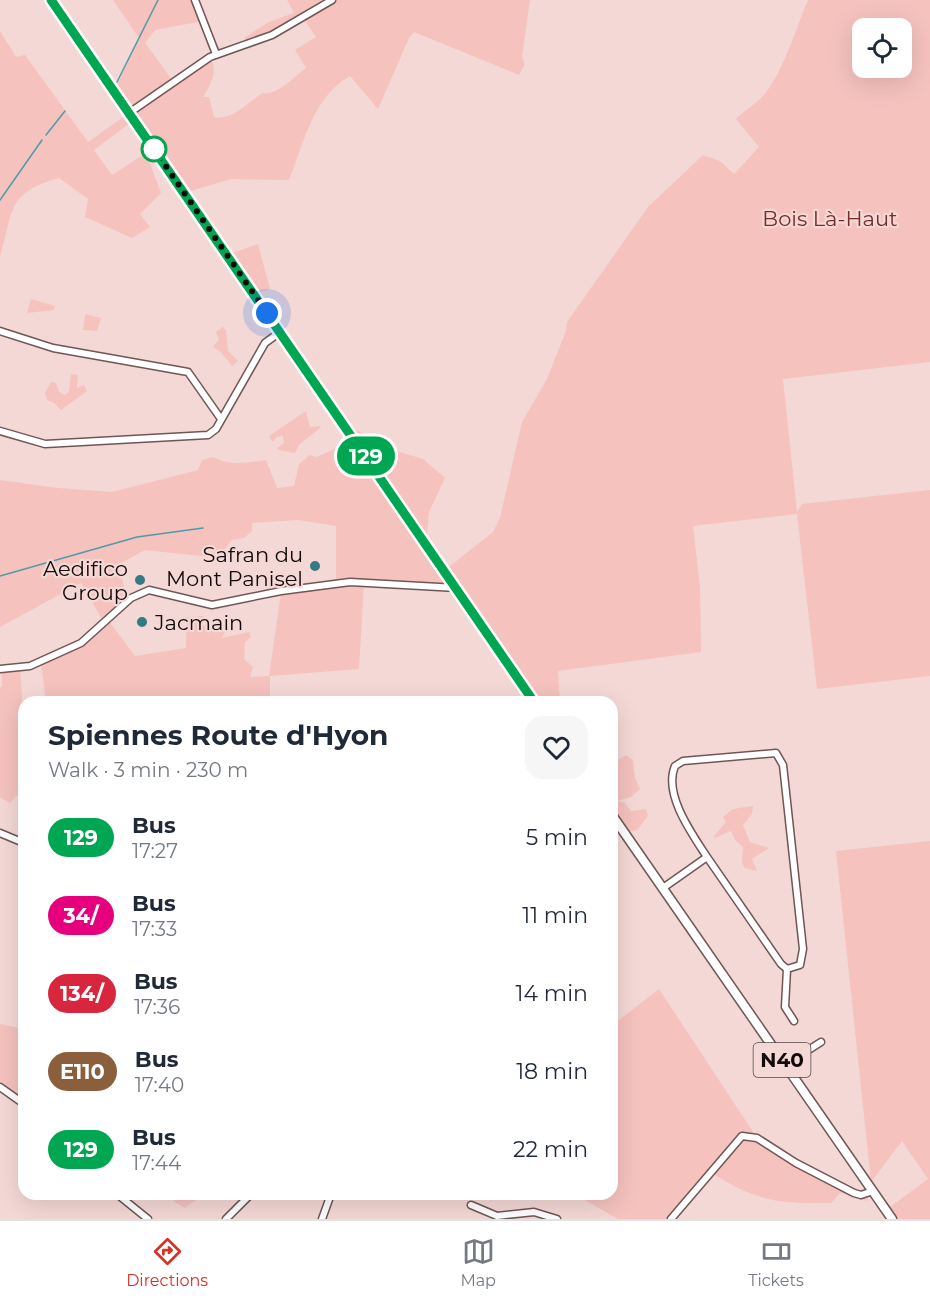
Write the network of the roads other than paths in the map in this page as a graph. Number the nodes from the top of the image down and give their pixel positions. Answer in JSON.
{"nodes":[{"id":1,"x":51,"y":0,"type":"edge"},
{"id":2,"x":195,"y":0,"type":"edge"},
{"id":3,"x":332,"y":0,"type":"edge"},
{"id":4,"x":216,"y":54,"type":"junction"},
{"id":5,"x":129,"y":113,"type":"junction"},
{"id":6,"x":0,"y":331,"type":"edge"},
{"id":7,"x":280,"y":332,"type":"junction"},
{"id":8,"x":221,"y":420,"type":"junction"},
{"id":9,"x":0,"y":431,"type":"edge"},
{"id":10,"x":457,"y":588,"type":"junction"},
{"id":11,"x":0,"y":669,"type":"edge"},
{"id":12,"x":530,"y":696,"type":"edge"},
{"id":13,"x":618,"y":824,"type":"edge"},
{"id":14,"x":0,"y":833,"type":"edge"},
{"id":15,"x":18,"y":840,"type":"edge"},
{"id":16,"x":707,"y":857,"type":"junction"},
{"id":17,"x":663,"y":888,"type":"junction"},
{"id":18,"x":787,"y":969,"type":"junction"},
{"id":19,"x":794,"y":1021,"type":"dead end"},
{"id":20,"x":821,"y":1042,"type":"dead end"},
{"id":21,"x":785,"y":1065,"type":"junction"},
{"id":22,"x":0,"y":1087,"type":"edge"},
{"id":23,"x":18,"y":1100,"type":"edge"},
{"id":24,"x":873,"y":1191,"type":"junction"},
{"id":25,"x":124,"y":1200,"type":"edge"},
{"id":26,"x":245,"y":1200,"type":"edge"},
{"id":27,"x":329,"y":1200,"type":"edge"},
{"id":28,"x":471,"y":1205,"type":"dead end"},
{"id":29,"x":519,"y":1216,"type":"edge"},
{"id":30,"x":148,"y":1219,"type":"edge"},
{"id":31,"x":226,"y":1219,"type":"edge"},
{"id":32,"x":322,"y":1219,"type":"edge"},
{"id":33,"x":557,"y":1219,"type":"edge"},
{"id":34,"x":671,"y":1219,"type":"edge"},
{"id":35,"x":892,"y":1219,"type":"edge"}],
"edges":[{"from":1,"to":5,"type":"main road"},
{"from":2,"to":4,"type":"street"},
{"from":3,"to":4,"type":"street"},
{"from":4,"to":5,"type":"street"},
{"from":5,"to":7,"type":"main road"},
{"from":6,"to":8,"type":"street"},
{"from":7,"to":8,"type":"street"},
{"from":7,"to":10,"type":"main road"},
{"from":8,"to":9,"type":"street"},
{"from":10,"to":11,"type":"street"},
{"from":10,"to":12,"type":"main road"},
{"from":13,"to":17,"type":"main road","number":"N40"},
{"from":14,"to":15,"type":"street"},
{"from":16,"to":17,"type":"street"},
{"from":16,"to":18,"type":"street"},
{"from":16,"to":18,"type":"street"},
{"from":17,"to":21,"type":"main road","number":"N40"},
{"from":18,"to":19,"type":"street"},
{"from":20,"to":21,"type":"street"},
{"from":21,"to":24,"type":"main road","number":"N40"},
{"from":22,"to":23,"type":"street"},
{"from":24,"to":34,"type":"street"},
{"from":24,"to":35,"type":"main road","number":"N40"},
{"from":25,"to":30,"type":"street"},
{"from":26,"to":31,"type":"street"},
{"from":27,"to":32,"type":"street"},
{"from":28,"to":29,"type":"street"},
{"from":29,"to":33,"type":"street"}]}
